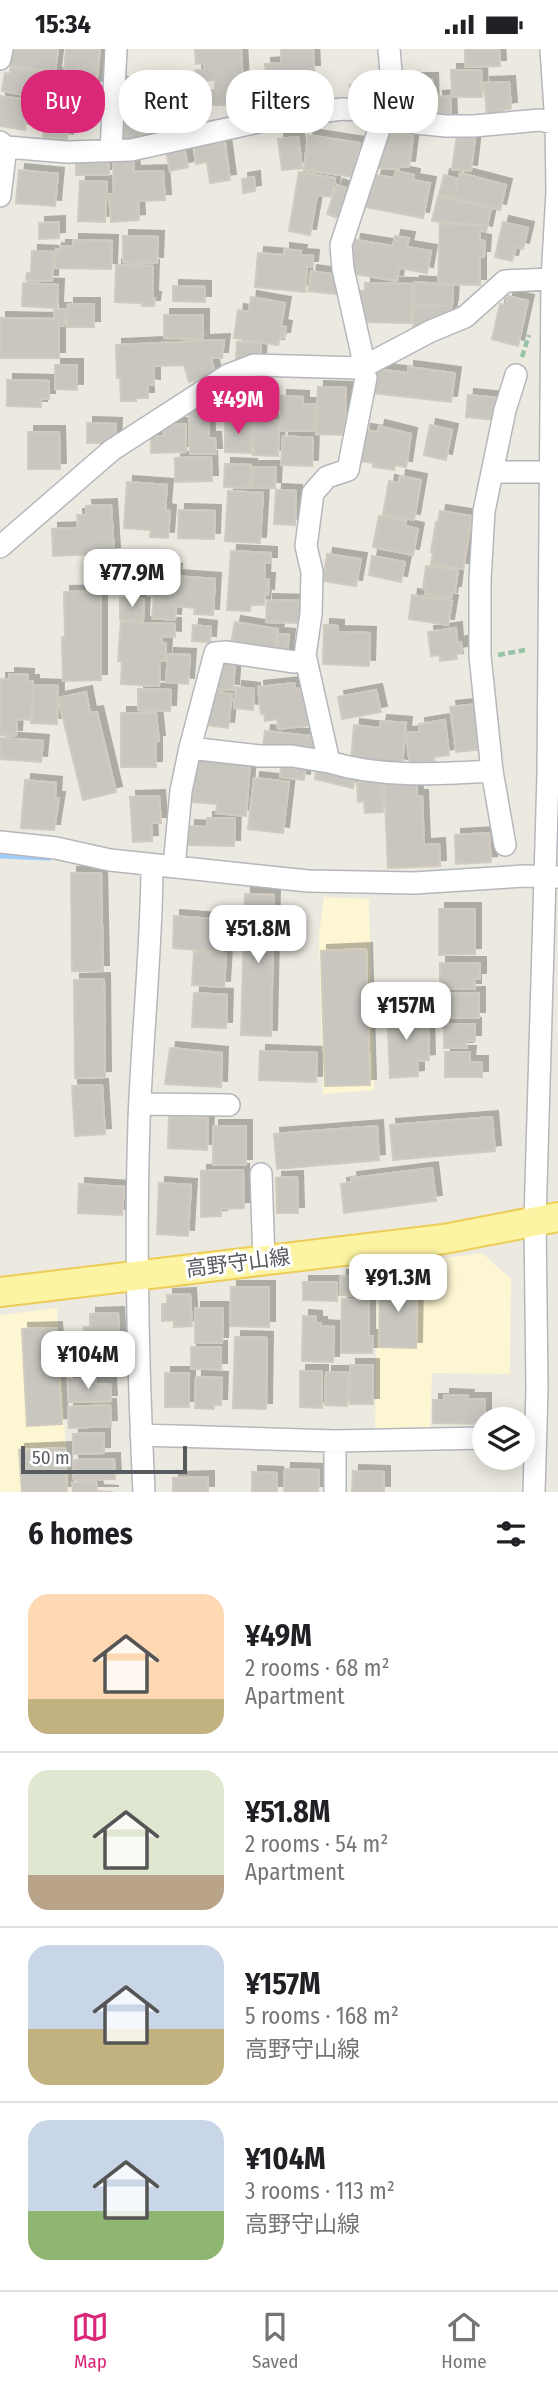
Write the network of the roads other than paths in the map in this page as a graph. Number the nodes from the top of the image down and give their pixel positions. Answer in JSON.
{"nodes":[{"id":1,"x":2,"y":49,"type":"edge"},
{"id":2,"x":116,"y":49,"type":"edge"},
{"id":3,"x":389,"y":49,"type":"edge"},
{"id":4,"x":551,"y":49,"type":"edge"},
{"id":5,"x":0,"y":59,"type":"edge"},
{"id":6,"x":391,"y":70,"type":"edge"},
{"id":7,"x":348,"y":109,"type":"edge"},
{"id":8,"x":438,"y":124,"type":"edge"},
{"id":9,"x":557,"y":124,"type":"edge"},
{"id":10,"x":378,"y":133,"type":"edge"},
{"id":11,"x":3,"y":145,"type":"edge"},
{"id":12,"x":111,"y":151,"type":"junction"},
{"id":13,"x":0,"y":196,"type":"edge"},
{"id":14,"x":552,"y":279,"type":"junction"},
{"id":15,"x":361,"y":368,"type":"junction"},
{"id":16,"x":516,"y":375,"type":"road end"},
{"id":17,"x":494,"y":472,"type":"junction"},
{"id":18,"x":550,"y":473,"type":"junction"},
{"id":19,"x":0,"y":547,"type":"edge"},
{"id":20,"x":305,"y":659,"type":"junction"},
{"id":21,"x":553,"y":676,"type":"edge"},
{"id":22,"x":190,"y":748,"type":"junction"},
{"id":23,"x":329,"y":762,"type":"junction"},
{"id":24,"x":492,"y":771,"type":"junction"},
{"id":25,"x":0,"y":842,"type":"edge"},
{"id":26,"x":505,"y":845,"type":"dead end"},
{"id":27,"x":165,"y":866,"type":"junction"},
{"id":28,"x":552,"y":877,"type":"edge"},
{"id":29,"x":140,"y":1104,"type":"junction"},
{"id":30,"x":229,"y":1105,"type":"dead end"},
{"id":31,"x":261,"y":1174,"type":"dead end"},
{"id":32,"x":547,"y":1219,"type":"edge"},
{"id":33,"x":264,"y":1260,"type":"junction"},
{"id":34,"x":136,"y":1275,"type":"junction"},
{"id":35,"x":0,"y":1292,"type":"edge"},
{"id":36,"x":547,"y":1388,"type":"edge"},
{"id":37,"x":535,"y":1421,"type":"edge"},
{"id":38,"x":141,"y":1435,"type":"junction"},
{"id":39,"x":472,"y":1438,"type":"edge"},
{"id":40,"x":335,"y":1441,"type":"junction"},
{"id":41,"x":532,"y":1470,"type":"edge"},
{"id":42,"x":144,"y":1492,"type":"edge"},
{"id":43,"x":335,"y":1492,"type":"edge"},
{"id":44,"x":534,"y":1492,"type":"edge"}],
"edges":[{"from":1,"to":5,"type":"street"},
{"from":2,"to":12,"type":"street"},
{"from":3,"to":6,"type":"street"},
{"from":4,"to":9,"type":"street"},
{"from":7,"to":12,"type":"street"},
{"from":8,"to":9,"type":"street"},
{"from":9,"to":14,"type":"street"},
{"from":10,"to":15,"type":"street"},
{"from":11,"to":12,"type":"street"},
{"from":11,"to":13,"type":"street"},
{"from":14,"to":15,"type":"street"},
{"from":14,"to":18,"type":"street"},
{"from":15,"to":19,"type":"street"},
{"from":15,"to":20,"type":"street"},
{"from":16,"to":17,"type":"street"},
{"from":17,"to":18,"type":"street"},
{"from":17,"to":24,"type":"street"},
{"from":18,"to":21,"type":"street"},
{"from":20,"to":22,"type":"street"},
{"from":20,"to":23,"type":"street"},
{"from":21,"to":28,"type":"street"},
{"from":22,"to":23,"type":"street"},
{"from":22,"to":27,"type":"street"},
{"from":23,"to":24,"type":"street"},
{"from":24,"to":26,"type":"street"},
{"from":25,"to":27,"type":"street"},
{"from":27,"to":28,"type":"street"},
{"from":27,"to":29,"type":"street"},
{"from":28,"to":32,"type":"street"},
{"from":29,"to":30,"type":"street"},
{"from":29,"to":34,"type":"street"},
{"from":31,"to":33,"type":"street"},
{"from":32,"to":33,"type":"main road","name":"高野守山線"},
{"from":32,"to":36,"type":"street"},
{"from":33,"to":34,"type":"main road","name":"高野守山線"},
{"from":34,"to":35,"type":"main road","name":"高野守山線"},
{"from":34,"to":38,"type":"street"},
{"from":36,"to":37,"type":"street"},
{"from":38,"to":40,"type":"street"},
{"from":38,"to":42,"type":"street"},
{"from":39,"to":40,"type":"street"},
{"from":40,"to":43,"type":"street"},
{"from":41,"to":44,"type":"street"}]}
